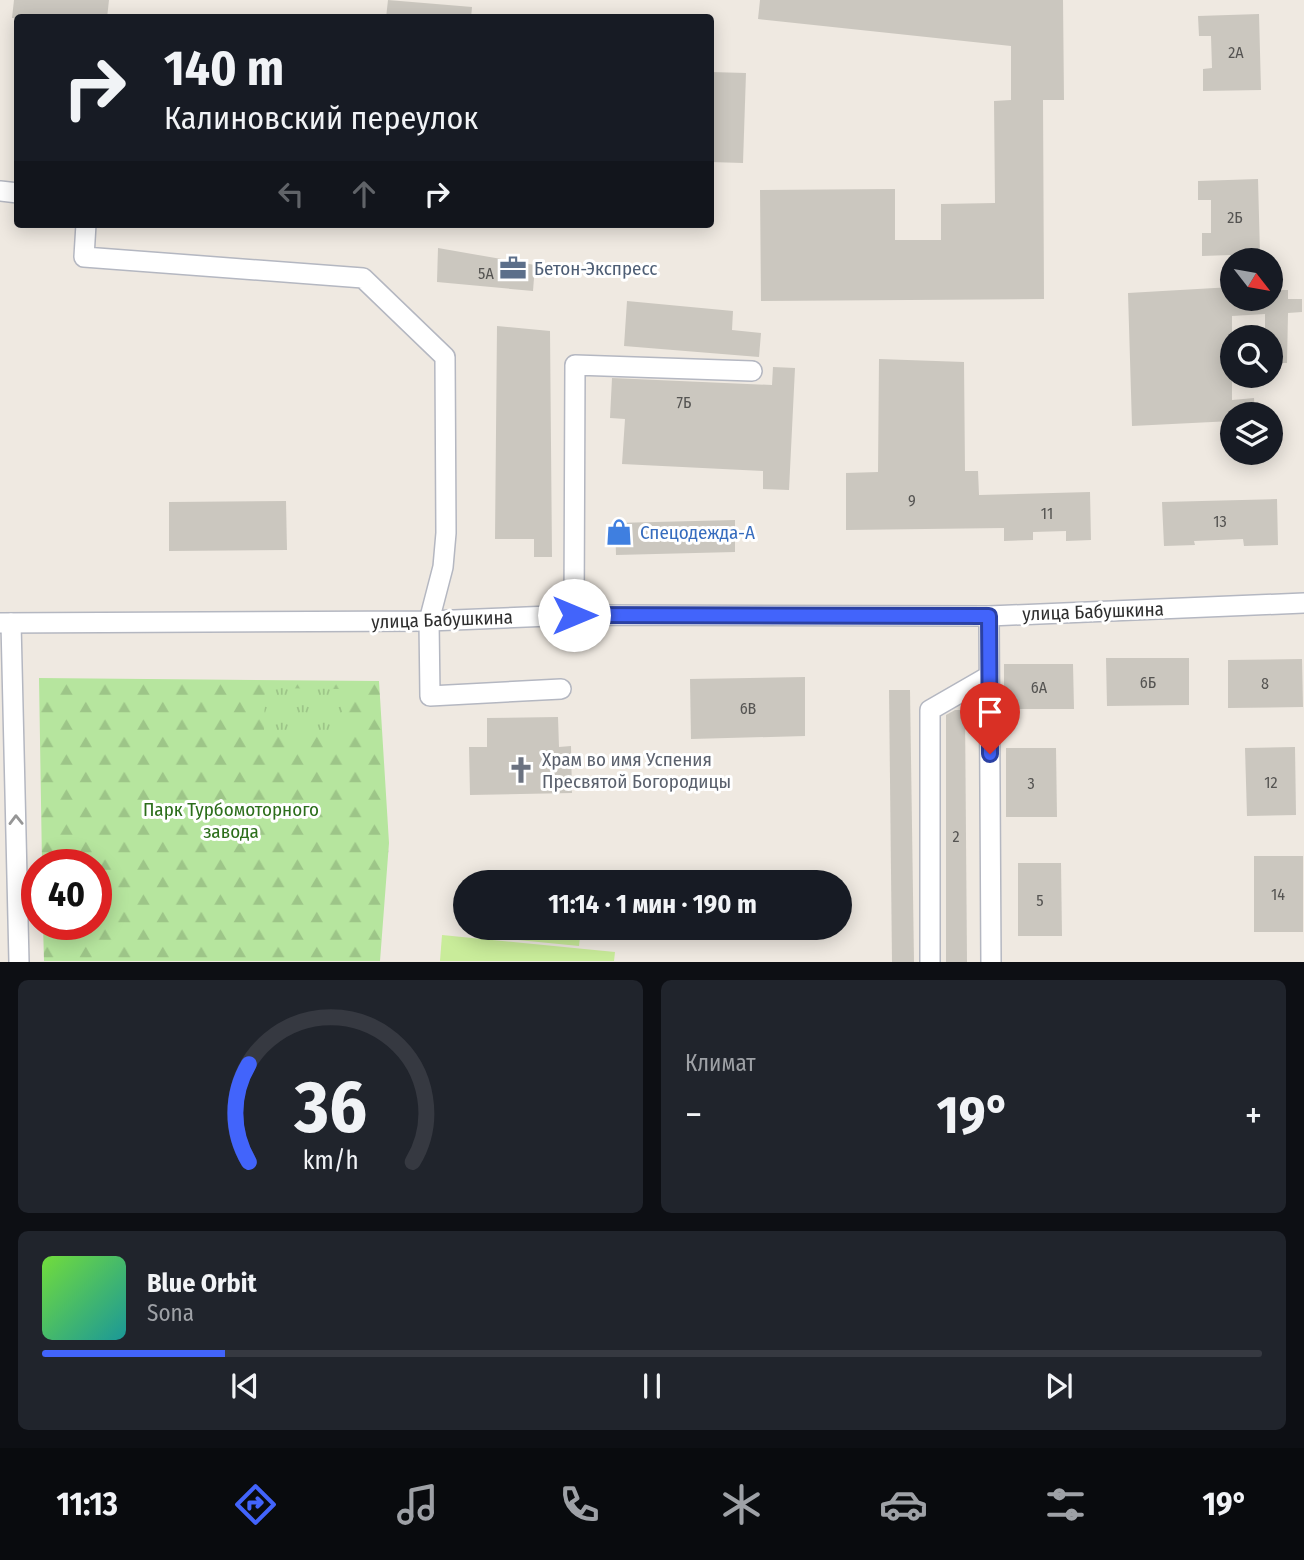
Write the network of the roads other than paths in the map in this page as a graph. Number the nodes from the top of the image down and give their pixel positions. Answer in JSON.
{"nodes":[{"id":1,"x":86,"y":228,"type":"edge"},
{"id":2,"x":752,"y":371,"type":"dead end"},
{"id":3,"x":1304,"y":603,"type":"edge"},
{"id":4,"x":574,"y":615,"type":"junction"},
{"id":5,"x":989,"y":616,"type":"junction"},
{"id":6,"x":429,"y":621,"type":"junction"},
{"id":7,"x":6,"y":623,"type":"edge"},
{"id":8,"x":989,"y":676,"type":"junction"},
{"id":9,"x":561,"y":689,"type":"dead end"},
{"id":10,"x":19,"y":961,"type":"edge"},
{"id":11,"x":930,"y":961,"type":"edge"},
{"id":12,"x":991,"y":961,"type":"edge"}],
"edges":[{"from":1,"to":6,"type":"street"},
{"from":2,"to":4,"type":"street"},
{"from":3,"to":5,"type":"street","name":"улица Бабушкина"},
{"from":4,"to":5,"type":"street","name":"улица Бабушкина"},
{"from":4,"to":6,"type":"street","name":"улица Бабушкина"},
{"from":5,"to":8,"type":"street"},
{"from":6,"to":7,"type":"street","name":"улица Бабушкина"},
{"from":6,"to":9,"type":"street"},
{"from":10,"to":7,"type":"street","one_way":true},
{"from":8,"to":11,"type":"street"},
{"from":8,"to":12,"type":"street"}]}
